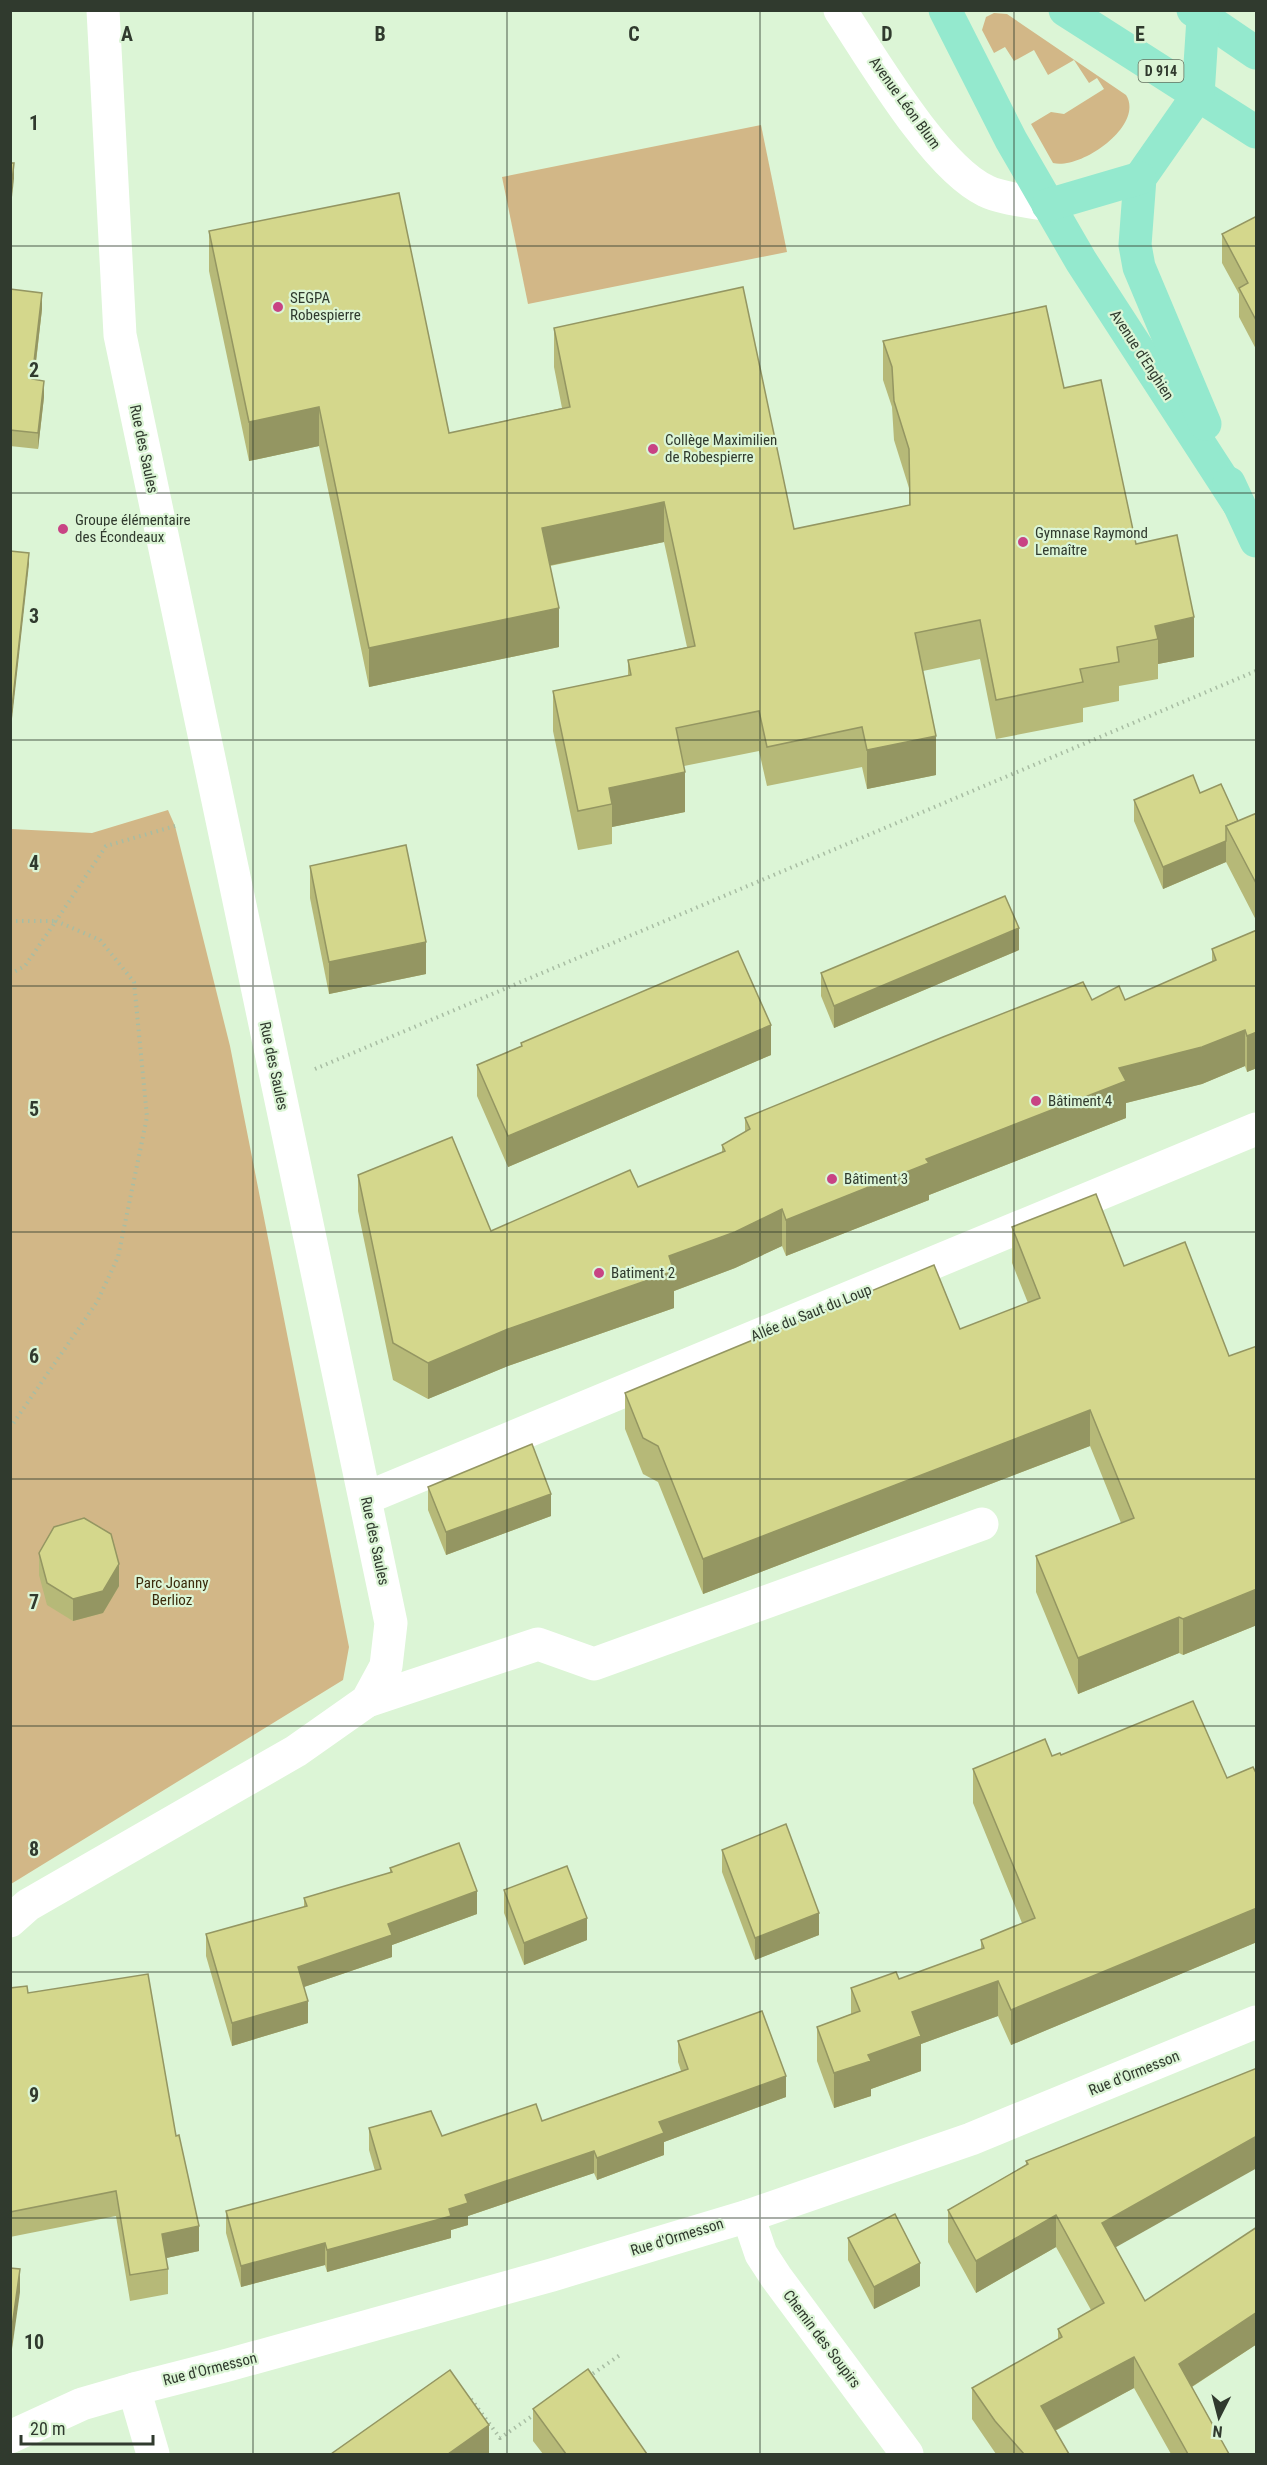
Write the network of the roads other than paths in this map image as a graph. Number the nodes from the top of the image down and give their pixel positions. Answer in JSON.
{"nodes":[{"id":1,"x":103,"y":10,"type":"edge"},
{"id":2,"x":840,"y":10,"type":"edge"},
{"id":3,"x":945,"y":10,"type":"edge"},
{"id":4,"x":1065,"y":10,"type":"edge"},
{"id":5,"x":1198,"y":14,"type":"edge"},
{"id":6,"x":1257,"y":53,"type":"edge"},
{"id":7,"x":1198,"y":95,"type":"junction"},
{"id":8,"x":1257,"y":132,"type":"edge"},
{"id":9,"x":1140,"y":178,"type":"junction"},
{"id":10,"x":1048,"y":205,"type":"junction"},
{"id":11,"x":1238,"y":503,"type":"junction"},
{"id":12,"x":1257,"y":541,"type":"edge"},
{"id":13,"x":1257,"y":1129,"type":"edge"},
{"id":14,"x":366,"y":1498,"type":"junction"},
{"id":15,"x":982,"y":1524,"type":"dead end"},
{"id":16,"x":367,"y":1701,"type":"junction"},
{"id":17,"x":10,"y":1921,"type":"edge"},
{"id":18,"x":1257,"y":2022,"type":"edge"},
{"id":19,"x":748,"y":2216,"type":"junction"},
{"id":20,"x":134,"y":2389,"type":"junction"},
{"id":21,"x":82,"y":2404,"type":"junction"},
{"id":22,"x":10,"y":2414,"type":"edge"},
{"id":23,"x":10,"y":2437,"type":"edge"},
{"id":24,"x":153,"y":2454,"type":"edge"},
{"id":25,"x":908,"y":2454,"type":"edge"}],
"edges":[{"from":1,"to":14,"type":"street","name":"Rue des Saules"},
{"from":2,"to":10,"type":"street","name":"Avenue Léon Blum"},
{"from":3,"to":10,"type":"main road","name":"Avenue d'Enghien"},
{"from":4,"to":7,"type":"main road","number":"D 914"},
{"from":5,"to":6,"type":"main road"},
{"from":5,"to":7,"type":"main road"},
{"from":7,"to":8,"type":"main road","number":"D 914"},
{"from":7,"to":9,"type":"main road"},
{"from":9,"to":10,"type":"main road"},
{"from":9,"to":11,"type":"main road","name":"Avenue d'Enghien"},
{"from":10,"to":11,"type":"main road","name":"Avenue d'Enghien"},
{"from":11,"to":12,"type":"main road","name":"Avenue d'Enghien"},
{"from":13,"to":14,"type":"street","name":"Allée du Saut du Loup"},
{"from":14,"to":16,"type":"street","name":"Rue des Saules"},
{"from":15,"to":16,"type":"street"},
{"from":16,"to":17,"type":"street","name":"Rue des Saules"},
{"from":18,"to":19,"type":"street","name":"Rue d'Ormesson"},
{"from":19,"to":20,"type":"street","name":"Rue d'Ormesson"},
{"from":19,"to":25,"type":"street","name":"Chemin des Soupirs"},
{"from":20,"to":21,"type":"street","name":"Rue d'Ormesson"},
{"from":20,"to":24,"type":"street"},
{"from":21,"to":22,"type":"street","name":"Rue d'Ormesson"},
{"from":21,"to":23,"type":"street","name":"Rue d'Ormesson"}]}
